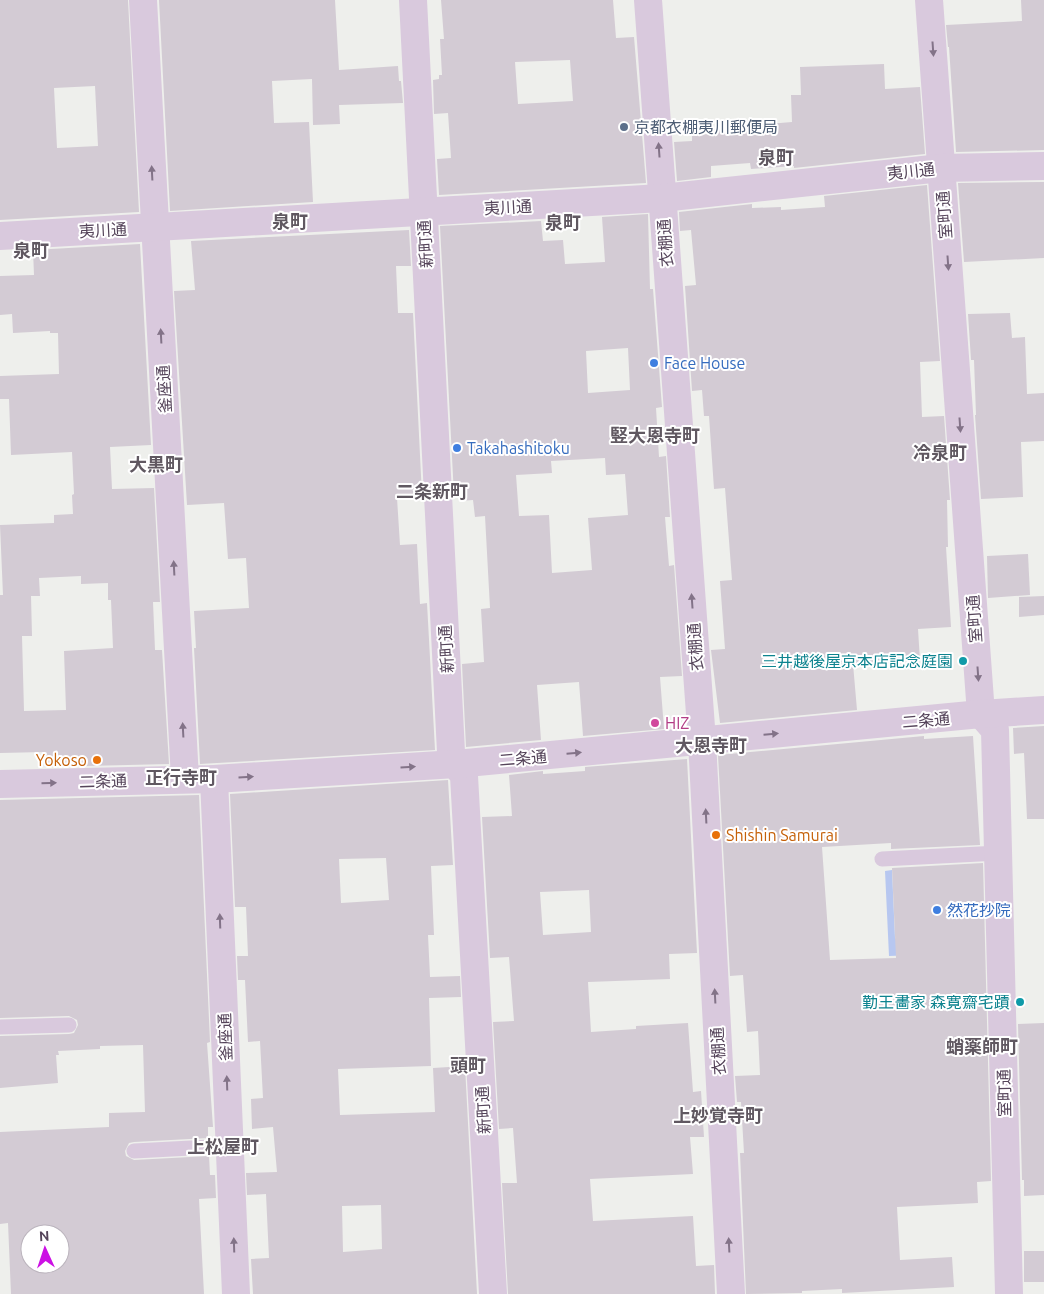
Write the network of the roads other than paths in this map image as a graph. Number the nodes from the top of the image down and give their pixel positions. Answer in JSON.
{"nodes":[{"id":1,"x":143,"y":0,"type":"edge"},
{"id":2,"x":413,"y":0,"type":"edge"},
{"id":3,"x":648,"y":0,"type":"edge"},
{"id":4,"x":929,"y":0,"type":"edge"},
{"id":5,"x":1044,"y":166,"type":"edge"},
{"id":6,"x":941,"y":168,"type":"junction"},
{"id":7,"x":662,"y":198,"type":"junction"},
{"id":8,"x":424,"y":212,"type":"junction"},
{"id":9,"x":155,"y":227,"type":"junction"},
{"id":10,"x":0,"y":236,"type":"edge"},
{"id":11,"x":1044,"y":710,"type":"edge"},
{"id":12,"x":981,"y":714,"type":"junction"},
{"id":13,"x":702,"y":741,"type":"junction"},
{"id":14,"x":456,"y":764,"type":"junction"},
{"id":15,"x":185,"y":779,"type":"junction"},
{"id":16,"x":214,"y":779,"type":"junction"},
{"id":17,"x":0,"y":784,"type":"edge"},
{"id":18,"x":999,"y":853,"type":"junction"},
{"id":19,"x":882,"y":859,"type":"dead end"},
{"id":20,"x":69,"y":1025,"type":"dead end"},
{"id":21,"x":0,"y":1027,"type":"edge"},
{"id":22,"x":229,"y":1146,"type":"junction"},
{"id":23,"x":134,"y":1151,"type":"dead end"},
{"id":24,"x":236,"y":1294,"type":"edge"},
{"id":25,"x":493,"y":1294,"type":"edge"},
{"id":26,"x":731,"y":1294,"type":"edge"},
{"id":27,"x":1009,"y":1294,"type":"edge"}],
"edges":[{"from":9,"to":1,"type":"street","name":"釜座通","one_way":true},
{"from":2,"to":8,"type":"street","name":"新町通"},
{"from":7,"to":3,"type":"street","name":"衣棚通","one_way":true},
{"from":4,"to":6,"type":"street","name":"室町通","one_way":true},
{"from":5,"to":6,"type":"street","name":"夷川通"},
{"from":6,"to":7,"type":"street","name":"夷川通"},
{"from":6,"to":12,"type":"street","name":"室町通","one_way":true},
{"from":7,"to":8,"type":"street","name":"夷川通"},
{"from":13,"to":7,"type":"street","name":"衣棚通","one_way":true},
{"from":8,"to":9,"type":"street","name":"夷川通"},
{"from":8,"to":14,"type":"street","name":"新町通"},
{"from":9,"to":10,"type":"street","name":"夷川通"},
{"from":15,"to":9,"type":"street","name":"釜座通","one_way":true},
{"from":11,"to":12,"type":"street","name":"二条通"},
{"from":13,"to":12,"type":"street","name":"二条通","one_way":true},
{"from":12,"to":18,"type":"street","name":"室町通"},
{"from":14,"to":13,"type":"street","name":"二条通","one_way":true},
{"from":26,"to":13,"type":"street","name":"衣棚通","one_way":true},
{"from":16,"to":14,"type":"street","name":"二条通","one_way":true},
{"from":14,"to":25,"type":"street","name":"新町通"},
{"from":15,"to":16,"type":"street","name":"二条通"},
{"from":17,"to":15,"type":"street","name":"二条通","one_way":true},
{"from":22,"to":16,"type":"street","name":"釜座通","one_way":true},
{"from":18,"to":19,"type":"lane"},
{"from":18,"to":27,"type":"street","name":"室町通"},
{"from":20,"to":21,"type":"lane"},
{"from":22,"to":23,"type":"lane"},
{"from":24,"to":22,"type":"street","name":"釜座通","one_way":true}]}
